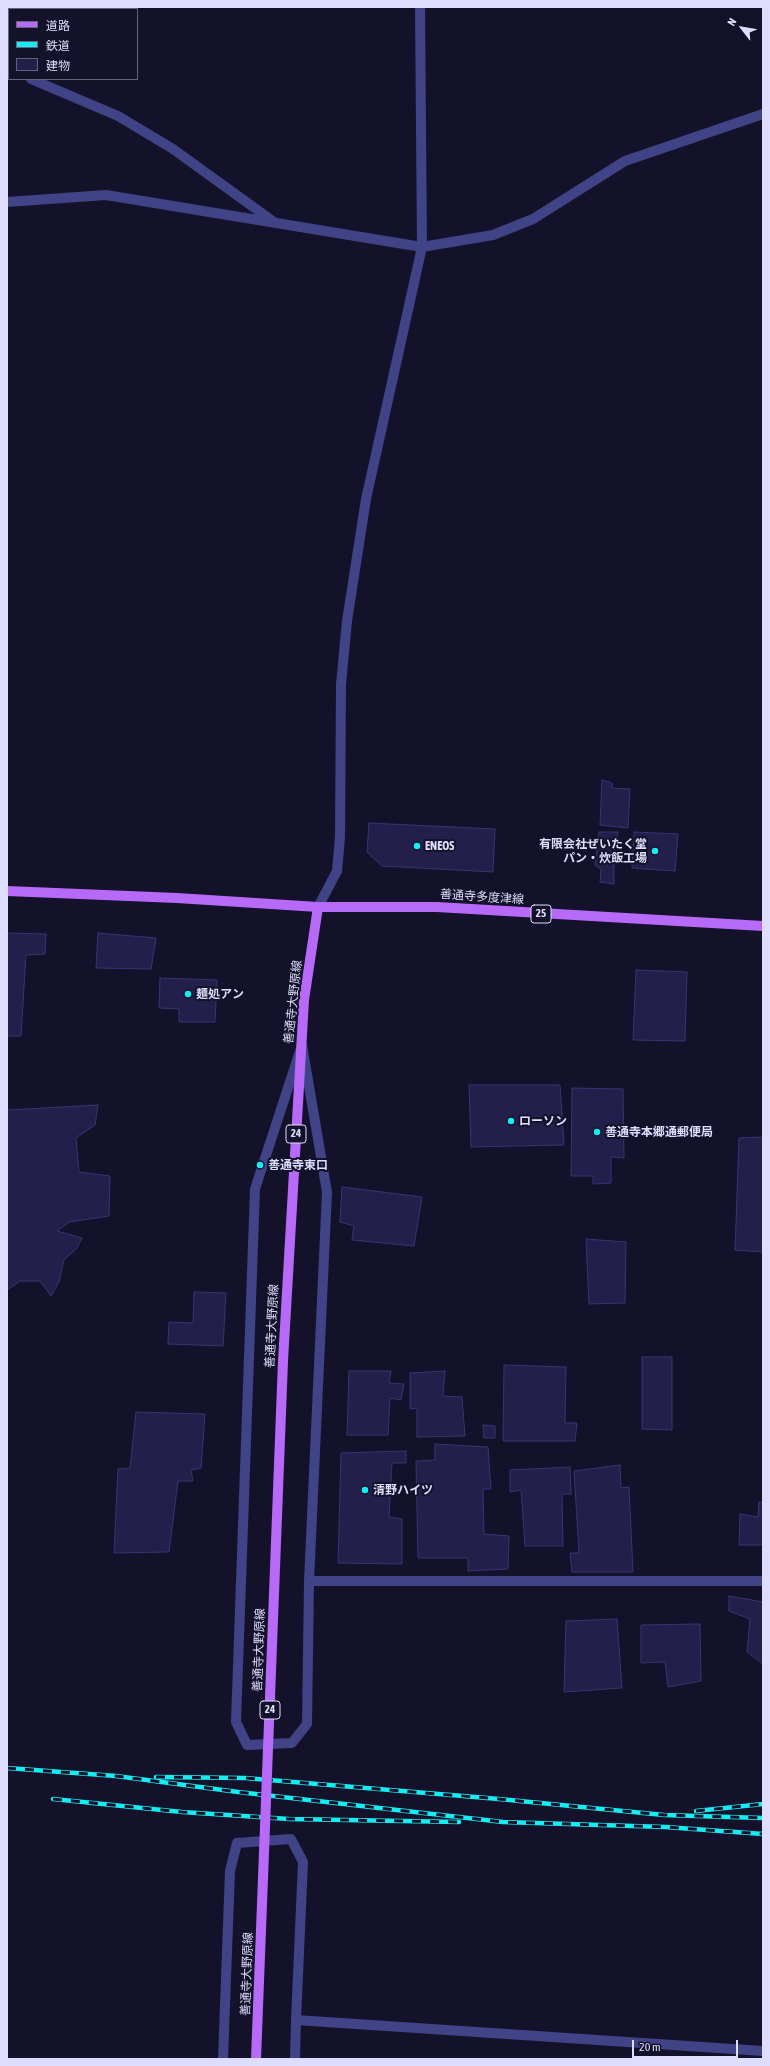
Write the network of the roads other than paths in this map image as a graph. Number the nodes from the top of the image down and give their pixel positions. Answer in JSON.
{"nodes":[{"id":1,"x":420,"y":7,"type":"edge"},
{"id":2,"x":33,"y":80,"type":"edge"},
{"id":3,"x":763,"y":114,"type":"edge"},
{"id":4,"x":7,"y":202,"type":"edge"},
{"id":5,"x":275,"y":223,"type":"junction"},
{"id":6,"x":422,"y":247,"type":"junction"},
{"id":7,"x":7,"y":891,"type":"edge"},
{"id":8,"x":318,"y":907,"type":"junction"},
{"id":9,"x":763,"y":926,"type":"edge"},
{"id":10,"x":302,"y":1045,"type":"junction"},
{"id":11,"x":309,"y":1581,"type":"junction"},
{"id":12,"x":763,"y":1581,"type":"edge"},
{"id":13,"x":296,"y":2020,"type":"junction"},
{"id":14,"x":763,"y":2051,"type":"edge"},
{"id":15,"x":223,"y":2059,"type":"edge"},
{"id":16,"x":256,"y":2059,"type":"edge"},
{"id":17,"x":295,"y":2059,"type":"edge"}],
"edges":[{"from":1,"to":6,"type":"street"},
{"from":2,"to":5,"type":"street"},
{"from":3,"to":6,"type":"street"},
{"from":4,"to":5,"type":"street"},
{"from":5,"to":6,"type":"street"},
{"from":6,"to":8,"type":"street"},
{"from":7,"to":8,"type":"main road"},
{"from":8,"to":9,"type":"main road","name":"善通寺多度津線","number":"25"},
{"from":8,"to":10,"type":"main road","name":"善通寺大野原線","number":"24"},
{"from":10,"to":11,"type":"street"},
{"from":10,"to":11,"type":"street"},
{"from":10,"to":16,"type":"main road","name":"善通寺大野原線","number":"24","bridge":true},
{"from":11,"to":12,"type":"street"},
{"from":13,"to":14,"type":"street"},
{"from":13,"to":15,"type":"street"},
{"from":13,"to":17,"type":"street"}]}
